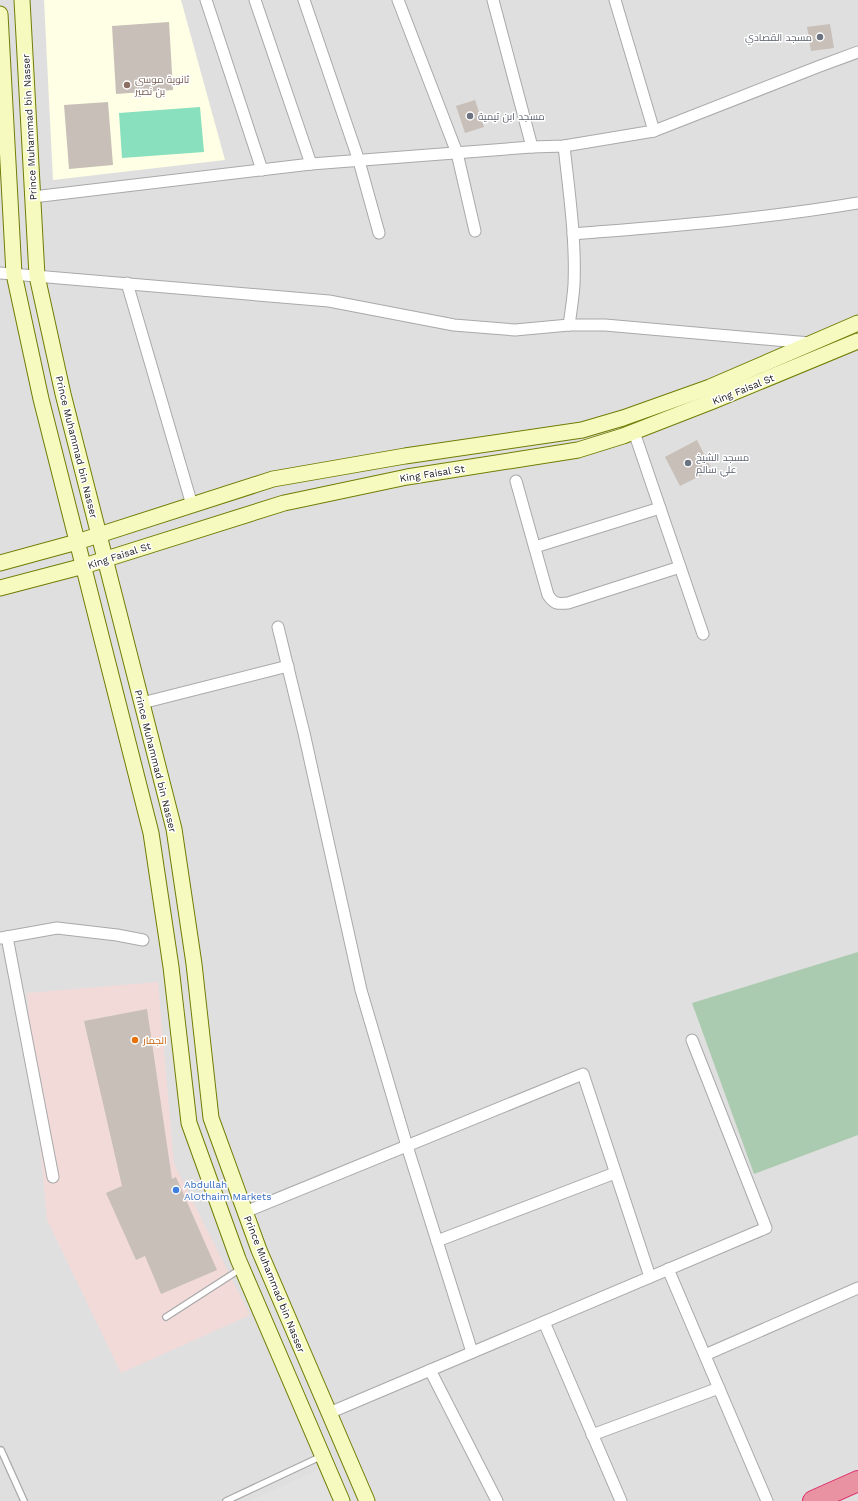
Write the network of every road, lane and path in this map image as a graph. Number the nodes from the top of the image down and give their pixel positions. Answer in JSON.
{"nodes":[{"id":1,"x":22,"y":0,"type":"edge"},
{"id":2,"x":206,"y":0,"type":"edge"},
{"id":3,"x":255,"y":0,"type":"edge"},
{"id":4,"x":304,"y":0,"type":"edge"},
{"id":5,"x":398,"y":0,"type":"edge"},
{"id":6,"x":493,"y":0,"type":"edge"},
{"id":7,"x":615,"y":0,"type":"edge"},
{"id":8,"x":0,"y":14,"type":"edge"},
{"id":9,"x":858,"y":52,"type":"edge"},
{"id":10,"x":654,"y":131,"type":"junction"},
{"id":11,"x":564,"y":146,"type":"junction"},
{"id":12,"x":532,"y":147,"type":"junction"},
{"id":13,"x":457,"y":153,"type":"junction"},
{"id":14,"x":359,"y":160,"type":"junction"},
{"id":15,"x":311,"y":164,"type":"junction"},
{"id":16,"x":262,"y":170,"type":"junction"},
{"id":17,"x":33,"y":197,"type":"junction"},
{"id":18,"x":858,"y":203,"type":"edge"},
{"id":19,"x":476,"y":231,"type":"dead end"},
{"id":20,"x":379,"y":233,"type":"dead end"},
{"id":21,"x":573,"y":234,"type":"junction"},
{"id":22,"x":7,"y":274,"type":"edge"},
{"id":23,"x":37,"y":276,"type":"junction"},
{"id":24,"x":127,"y":284,"type":"junction"},
{"id":25,"x":858,"y":323,"type":"edge"},
{"id":26,"x":570,"y":325,"type":"junction"},
{"id":27,"x":858,"y":341,"type":"edge"},
{"id":28,"x":810,"y":343,"type":"junction"},
{"id":29,"x":634,"y":432,"type":"junction"},
{"id":30,"x":516,"y":481,"type":"dead end"},
{"id":31,"x":192,"y":505,"type":"junction"},
{"id":32,"x":660,"y":508,"type":"junction"},
{"id":33,"x":99,"y":535,"type":"junction"},
{"id":34,"x":77,"y":542,"type":"junction"},
{"id":35,"x":534,"y":547,"type":"junction"},
{"id":36,"x":105,"y":560,"type":"junction"},
{"id":37,"x":0,"y":562,"type":"edge"},
{"id":38,"x":84,"y":566,"type":"junction"},
{"id":39,"x":680,"y":567,"type":"junction"},
{"id":40,"x":0,"y":588,"type":"edge"},
{"id":41,"x":278,"y":627,"type":"dead end"},
{"id":42,"x":703,"y":634,"type":"dead end"},
{"id":43,"x":288,"y":666,"type":"junction"},
{"id":44,"x":142,"y":703,"type":"junction"},
{"id":45,"x":3,"y":937,"type":"edge"},
{"id":46,"x":143,"y":940,"type":"dead end"},
{"id":47,"x":692,"y":1040,"type":"dead end"},
{"id":48,"x":406,"y":1146,"type":"junction"},
{"id":49,"x":616,"y":1173,"type":"junction"},
{"id":50,"x":53,"y":1177,"type":"dead end"},
{"id":51,"x":245,"y":1212,"type":"junction"},
{"id":52,"x":437,"y":1241,"type":"junction"},
{"id":53,"x":242,"y":1268,"type":"junction"},
{"id":54,"x":668,"y":1269,"type":"junction"},
{"id":55,"x":650,"y":1277,"type":"junction"},
{"id":56,"x":858,"y":1288,"type":"edge"},
{"id":57,"x":166,"y":1317,"type":"dead end"},
{"id":58,"x":544,"y":1322,"type":"junction"},
{"id":59,"x":472,"y":1352,"type":"junction"},
{"id":60,"x":705,"y":1355,"type":"junction"},
{"id":61,"x":430,"y":1370,"type":"junction"},
{"id":62,"x":719,"y":1388,"type":"junction"},
{"id":63,"x":329,"y":1413,"type":"junction"},
{"id":64,"x":592,"y":1435,"type":"junction"},
{"id":65,"x":1,"y":1450,"type":"edge"},
{"id":66,"x":323,"y":1456,"type":"junction"},
{"id":67,"x":858,"y":1481,"type":"edge"},
{"id":68,"x":24,"y":1501,"type":"edge"},
{"id":69,"x":226,"y":1501,"type":"edge"},
{"id":70,"x":342,"y":1501,"type":"edge"},
{"id":71,"x":367,"y":1501,"type":"edge"},
{"id":72,"x":497,"y":1501,"type":"edge"},
{"id":73,"x":620,"y":1501,"type":"edge"},
{"id":74,"x":767,"y":1501,"type":"edge"},
{"id":75,"x":813,"y":1501,"type":"edge"}],
"edges":[{"from":1,"to":17,"type":"main road","name":"Prince Muhammad bin Nasser"},
{"from":2,"to":16,"type":"street"},
{"from":3,"to":15,"type":"street"},
{"from":4,"to":14,"type":"street"},
{"from":5,"to":13,"type":"street"},
{"from":6,"to":12,"type":"street"},
{"from":7,"to":10,"type":"street"},
{"from":8,"to":22,"type":"main road"},
{"from":9,"to":10,"type":"street"},
{"from":10,"to":11,"type":"street"},
{"from":11,"to":12,"type":"street"},
{"from":11,"to":21,"type":"street"},
{"from":12,"to":13,"type":"street"},
{"from":13,"to":14,"type":"street"},
{"from":13,"to":19,"type":"street"},
{"from":14,"to":15,"type":"street"},
{"from":14,"to":20,"type":"street"},
{"from":15,"to":16,"type":"street"},
{"from":16,"to":17,"type":"street"},
{"from":17,"to":23,"type":"main road","name":"Prince Muhammad bin Nasser"},
{"from":18,"to":21,"type":"street"},
{"from":21,"to":26,"type":"street"},
{"from":22,"to":23,"type":"street"},
{"from":22,"to":34,"type":"main road"},
{"from":23,"to":24,"type":"street"},
{"from":23,"to":33,"type":"main road","name":"Prince Muhammad bin Nasser"},
{"from":24,"to":26,"type":"street"},
{"from":24,"to":31,"type":"street"},
{"from":25,"to":28,"type":"main road","name":"King Faisal St"},
{"from":26,"to":28,"type":"street"},
{"from":27,"to":29,"type":"main road","name":"King Faisal St"},
{"from":28,"to":31,"type":"main road","name":"King Faisal St"},
{"from":29,"to":32,"type":"street"},
{"from":29,"to":36,"type":"main road","name":"King Faisal St"},
{"from":30,"to":35,"type":"street"},
{"from":31,"to":33,"type":"main road","name":"King Faisal St"},
{"from":32,"to":35,"type":"street"},
{"from":32,"to":39,"type":"street"},
{"from":33,"to":34,"type":"main road","name":"King Faisal St"},
{"from":33,"to":36,"type":"main road","name":"Prince Muhammad bin Nasser"},
{"from":34,"to":37,"type":"main road","name":"King Faisal St"},
{"from":34,"to":38,"type":"main road"},
{"from":35,"to":39,"type":"street"},
{"from":36,"to":38,"type":"main road","name":"King Faisal St"},
{"from":36,"to":44,"type":"main road","name":"Prince Muhammad bin Nasser"},
{"from":38,"to":40,"type":"main road","name":"King Faisal St"},
{"from":38,"to":53,"type":"main road"},
{"from":39,"to":42,"type":"street"},
{"from":41,"to":43,"type":"street"},
{"from":43,"to":44,"type":"street"},
{"from":43,"to":48,"type":"street"},
{"from":44,"to":51,"type":"main road","name":"Prince Muhammad bin Nasser"},
{"from":45,"to":46,"type":"street"},
{"from":45,"to":50,"type":"street"},
{"from":47,"to":54,"type":"street"},
{"from":48,"to":49,"type":"street"},
{"from":48,"to":51,"type":"street"},
{"from":48,"to":52,"type":"street"},
{"from":49,"to":52,"type":"street"},
{"from":49,"to":55,"type":"street"},
{"from":51,"to":63,"type":"main road","name":"Prince Muhammad bin Nasser"},
{"from":52,"to":59,"type":"street"},
{"from":53,"to":57,"type":"lane"},
{"from":53,"to":66,"type":"main road"},
{"from":54,"to":55,"type":"street"},
{"from":54,"to":60,"type":"street"},
{"from":55,"to":58,"type":"street"},
{"from":56,"to":60,"type":"street"},
{"from":58,"to":59,"type":"street"},
{"from":58,"to":64,"type":"street"},
{"from":59,"to":61,"type":"street"},
{"from":60,"to":62,"type":"street"},
{"from":61,"to":63,"type":"street"},
{"from":61,"to":72,"type":"street"},
{"from":62,"to":64,"type":"street"},
{"from":62,"to":74,"type":"street"},
{"from":63,"to":71,"type":"main road","name":"Prince Muhammad bin Nasser"},
{"from":64,"to":73,"type":"street"},
{"from":65,"to":68,"type":"lane"},
{"from":66,"to":69,"type":"lane"},
{"from":66,"to":70,"type":"main road"},
{"from":67,"to":75,"type":"highway"}]}
